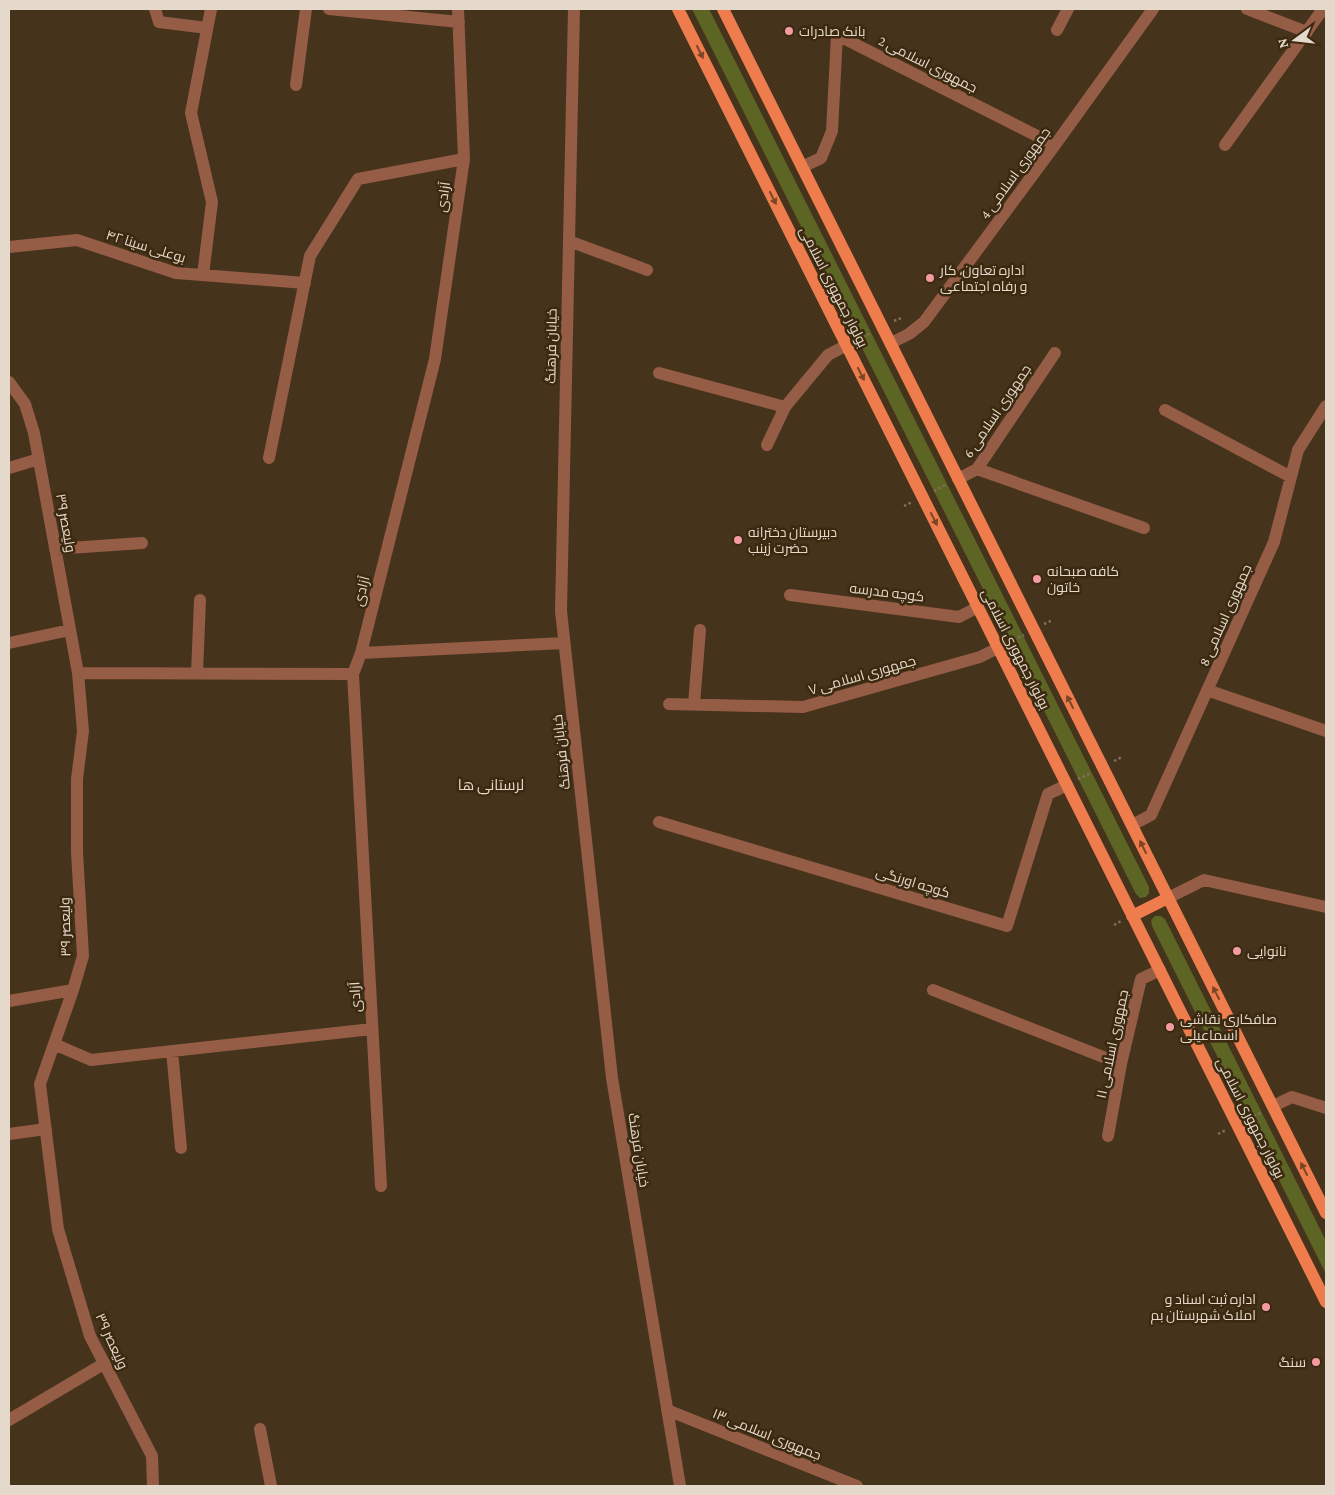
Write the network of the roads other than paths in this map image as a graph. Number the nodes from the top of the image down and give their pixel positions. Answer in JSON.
{"nodes":[{"id":1,"x":155,"y":9,"type":"edge"},
{"id":2,"x":211,"y":9,"type":"edge"},
{"id":3,"x":306,"y":9,"type":"edge"},
{"id":4,"x":329,"y":9,"type":"edge"},
{"id":5,"x":458,"y":9,"type":"edge"},
{"id":6,"x":574,"y":9,"type":"edge"},
{"id":7,"x":678,"y":9,"type":"edge"},
{"id":8,"x":723,"y":9,"type":"edge"},
{"id":9,"x":1068,"y":9,"type":"edge"},
{"id":10,"x":1153,"y":9,"type":"edge"},
{"id":11,"x":1247,"y":9,"type":"edge"},
{"id":12,"x":1324,"y":9,"type":"edge"},
{"id":13,"x":459,"y":22,"type":"junction"},
{"id":14,"x":207,"y":28,"type":"junction"},
{"id":15,"x":1056,"y":30,"type":"dead end"},
{"id":16,"x":1306,"y":32,"type":"junction"},
{"id":17,"x":296,"y":85,"type":"dead end"},
{"id":18,"x":1225,"y":145,"type":"dead end"},
{"id":19,"x":1055,"y":146,"type":"junction"},
{"id":20,"x":464,"y":159,"type":"junction"},
{"id":21,"x":802,"y":167,"type":"junction"},
{"id":22,"x":569,"y":241,"type":"junction"},
{"id":23,"x":9,"y":247,"type":"edge"},
{"id":24,"x":647,"y":270,"type":"dead end"},
{"id":25,"x":203,"y":276,"type":"junction"},
{"id":26,"x":305,"y":283,"type":"junction"},
{"id":27,"x":891,"y":343,"type":"junction"},
{"id":28,"x":847,"y":345,"type":"junction"},
{"id":29,"x":1055,"y":353,"type":"dead end"},
{"id":30,"x":659,"y":373,"type":"dead end"},
{"id":31,"x":9,"y":382,"type":"edge"},
{"id":32,"x":1326,"y":406,"type":"edge"},
{"id":33,"x":785,"y":407,"type":"junction"},
{"id":34,"x":1165,"y":410,"type":"dead end"},
{"id":35,"x":767,"y":445,"type":"dead end"},
{"id":36,"x":269,"y":458,"type":"dead end"},
{"id":37,"x":39,"y":459,"type":"junction"},
{"id":38,"x":9,"y":468,"type":"edge"},
{"id":39,"x":977,"y":469,"type":"junction"},
{"id":40,"x":1291,"y":477,"type":"junction"},
{"id":41,"x":958,"y":479,"type":"junction"},
{"id":42,"x":1144,"y":528,"type":"dead end"},
{"id":43,"x":142,"y":543,"type":"dead end"},
{"id":44,"x":55,"y":549,"type":"junction"},
{"id":45,"x":790,"y":595,"type":"dead end"},
{"id":46,"x":200,"y":600,"type":"dead end"},
{"id":47,"x":978,"y":607,"type":"junction"},
{"id":48,"x":70,"y":630,"type":"junction"},
{"id":49,"x":700,"y":630,"type":"dead end"},
{"id":50,"x":564,"y":642,"type":"junction"},
{"id":51,"x":9,"y":643,"type":"edge"},
{"id":52,"x":998,"y":648,"type":"junction"},
{"id":53,"x":361,"y":653,"type":"junction"},
{"id":54,"x":78,"y":673,"type":"junction"},
{"id":55,"x":197,"y":673,"type":"junction"},
{"id":56,"x":353,"y":674,"type":"junction"},
{"id":57,"x":1207,"y":690,"type":"junction"},
{"id":58,"x":668,"y":704,"type":"dead end"},
{"id":59,"x":694,"y":704,"type":"junction"},
{"id":60,"x":1326,"y":731,"type":"edge"},
{"id":61,"x":1067,"y":785,"type":"junction"},
{"id":62,"x":659,"y":822,"type":"dead end"},
{"id":63,"x":1132,"y":825,"type":"junction"},
{"id":64,"x":1168,"y":898,"type":"junction"},
{"id":65,"x":1326,"y":907,"type":"edge"},
{"id":66,"x":1132,"y":916,"type":"junction"},
{"id":67,"x":1160,"y":970,"type":"junction"},
{"id":68,"x":73,"y":990,"type":"junction"},
{"id":69,"x":933,"y":990,"type":"dead end"},
{"id":70,"x":9,"y":1001,"type":"edge"},
{"id":71,"x":372,"y":1030,"type":"junction"},
{"id":72,"x":54,"y":1044,"type":"junction"},
{"id":73,"x":172,"y":1051,"type":"junction"},
{"id":74,"x":1121,"y":1064,"type":"junction"},
{"id":75,"x":1273,"y":1106,"type":"junction"},
{"id":76,"x":1326,"y":1107,"type":"edge"},
{"id":77,"x":46,"y":1129,"type":"junction"},
{"id":78,"x":9,"y":1134,"type":"edge"},
{"id":79,"x":1108,"y":1136,"type":"dead end"},
{"id":80,"x":181,"y":1148,"type":"dead end"},
{"id":81,"x":381,"y":1186,"type":"dead end"},
{"id":82,"x":1326,"y":1213,"type":"edge"},
{"id":83,"x":1326,"y":1302,"type":"edge"},
{"id":84,"x":105,"y":1363,"type":"junction"},
{"id":85,"x":667,"y":1410,"type":"junction"},
{"id":86,"x":9,"y":1420,"type":"edge"},
{"id":87,"x":260,"y":1429,"type":"dead end"},
{"id":88,"x":153,"y":1486,"type":"edge"},
{"id":89,"x":271,"y":1486,"type":"edge"},
{"id":90,"x":680,"y":1486,"type":"edge"},
{"id":91,"x":857,"y":1486,"type":"edge"}],
"edges":[{"from":1,"to":14,"type":"street"},
{"from":2,"to":14,"type":"street"},
{"from":3,"to":17,"type":"street"},
{"from":4,"to":13,"type":"street"},
{"from":5,"to":13,"type":"street","name":"آزادی"},
{"from":6,"to":22,"type":"street","name":"خیابان فرهنگ"},
{"from":7,"to":28,"type":"main road","name":"بولوار جمهوری اسلامی","one_way":true},
{"from":8,"to":21,"type":"main road","name":"بولوار جمهوری اسلامی"},
{"from":9,"to":15,"type":"street"},
{"from":10,"to":19,"type":"street","name":"جمهوری اسلامی 4"},
{"from":11,"to":16,"type":"street"},
{"from":12,"to":16,"type":"street"},
{"from":13,"to":20,"type":"street","name":"آزادی"},
{"from":14,"to":25,"type":"street"},
{"from":16,"to":18,"type":"street"},
{"from":19,"to":21,"type":"street","name":"جمهوری اسلامی 2"},
{"from":19,"to":27,"type":"street","name":"جمهوری اسلامی 4"},
{"from":20,"to":26,"type":"street"},
{"from":20,"to":53,"type":"street","name":"آزادی"},
{"from":21,"to":27,"type":"main road","name":"بولوار جمهوری اسلامی"},
{"from":22,"to":24,"type":"street"},
{"from":22,"to":50,"type":"street","name":"خیابان فرهنگ"},
{"from":23,"to":25,"type":"street","name":"بوعلی سینا ۴۲"},
{"from":25,"to":26,"type":"street","name":"بوعلی سینا ۴۲"},
{"from":26,"to":36,"type":"street"},
{"from":27,"to":41,"type":"main road","name":"بولوار جمهوری اسلامی"},
{"from":28,"to":33,"type":"street"},
{"from":28,"to":47,"type":"main road","name":"بولوار جمهوری اسلامی","one_way":true},
{"from":29,"to":39,"type":"street","name":"جمهوری اسلامی 6"},
{"from":30,"to":33,"type":"street"},
{"from":31,"to":37,"type":"street","name":"ولیعصر ۳۹"},
{"from":32,"to":40,"type":"street","name":"جمهوری اسلامی 8"},
{"from":33,"to":35,"type":"street"},
{"from":34,"to":40,"type":"street"},
{"from":37,"to":38,"type":"street"},
{"from":37,"to":44,"type":"street","name":"ولیعصر ۳۹"},
{"from":39,"to":41,"type":"street","name":"جمهوری اسلامی 6"},
{"from":39,"to":42,"type":"street"},
{"from":40,"to":57,"type":"street","name":"جمهوری اسلامی 8"},
{"from":63,"to":41,"type":"main road","name":"بولوار جمهوری اسلامی","one_way":true},
{"from":43,"to":44,"type":"street"},
{"from":44,"to":48,"type":"street","name":"ولیعصر ۳۹"},
{"from":45,"to":47,"type":"street","name":"کوچه مدرسه"},
{"from":46,"to":55,"type":"street"},
{"from":47,"to":52,"type":"main road","name":"بولوار جمهوری اسلامی"},
{"from":48,"to":51,"type":"street"},
{"from":48,"to":54,"type":"street","name":"ولیعصر ۳۹"},
{"from":49,"to":59,"type":"street"},
{"from":50,"to":53,"type":"street"},
{"from":50,"to":85,"type":"street","name":"خیابان فرهنگ"},
{"from":52,"to":59,"type":"street","name":"جمهوری اسلامی ۷"},
{"from":52,"to":61,"type":"main road","name":"بولوار جمهوری اسلامی"},
{"from":53,"to":56,"type":"street","name":"آزادی"},
{"from":54,"to":55,"type":"street"},
{"from":54,"to":68,"type":"street","name":"ولیعصر ۳۹"},
{"from":55,"to":56,"type":"street"},
{"from":56,"to":71,"type":"street","name":"آزادی"},
{"from":57,"to":60,"type":"street"},
{"from":57,"to":63,"type":"street","name":"جمهوری اسلامی 8"},
{"from":58,"to":59,"type":"street","name":"جمهوری اسلامی ۷"},
{"from":61,"to":62,"type":"street","name":"کوچه اورنگی"},
{"from":61,"to":66,"type":"main road","name":"بولوار جمهوری اسلامی"},
{"from":64,"to":63,"type":"main road","name":"بولوار جمهوری اسلامی","one_way":true},
{"from":64,"to":65,"type":"street"},
{"from":64,"to":66,"type":"main road"},
{"from":75,"to":64,"type":"main road","name":"بولوار جمهوری اسلامی","one_way":true},
{"from":66,"to":67,"type":"main road","name":"بولوار جمهوری اسلامی"},
{"from":67,"to":74,"type":"street","name":"جمهوری اسلامی ۱۱"},
{"from":67,"to":83,"type":"main road","name":"بولوار جمهوری اسلامی"},
{"from":68,"to":70,"type":"street"},
{"from":68,"to":72,"type":"street","name":"ولیعصر ۳۹"},
{"from":69,"to":74,"type":"street"},
{"from":71,"to":73,"type":"street"},
{"from":71,"to":81,"type":"street","name":"آزادی"},
{"from":72,"to":73,"type":"street"},
{"from":72,"to":77,"type":"street","name":"ولیعصر ۳۹"},
{"from":73,"to":80,"type":"street"},
{"from":74,"to":79,"type":"street","name":"جمهوری اسلامی ۱۱"},
{"from":75,"to":76,"type":"street"},
{"from":82,"to":75,"type":"main road","name":"بولوار جمهوری اسلامی","one_way":true},
{"from":77,"to":78,"type":"street"},
{"from":77,"to":84,"type":"street","name":"ولیعصر ۳۹"},
{"from":84,"to":86,"type":"street"},
{"from":84,"to":88,"type":"street","name":"ولیعصر ۳۹"},
{"from":85,"to":90,"type":"street","name":"خیابان فرهنگ"},
{"from":85,"to":91,"type":"street","name":"جمهوری اسلامی ۱۳"},
{"from":87,"to":89,"type":"street"}]}
